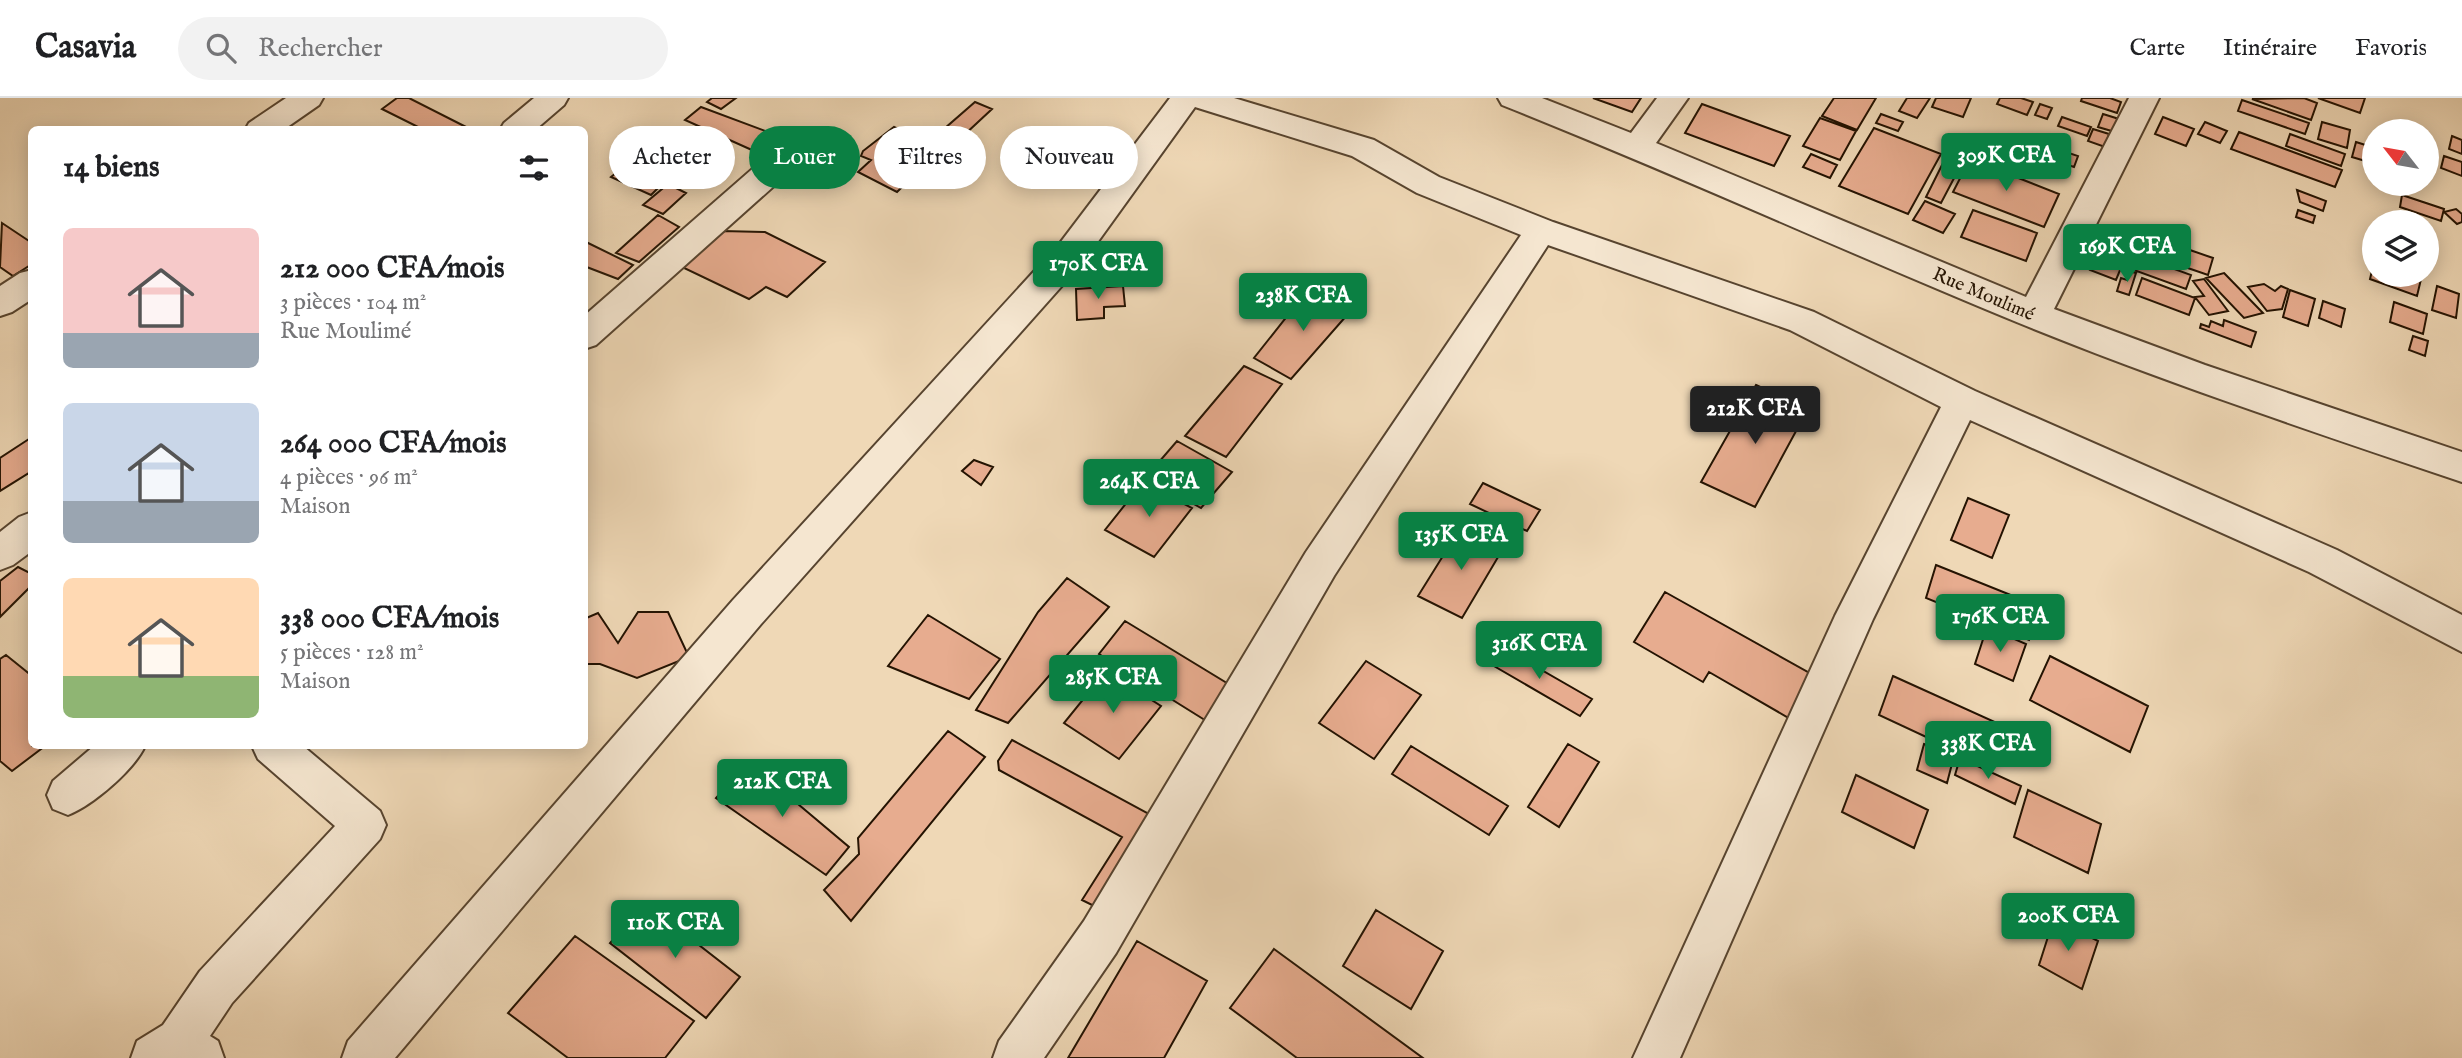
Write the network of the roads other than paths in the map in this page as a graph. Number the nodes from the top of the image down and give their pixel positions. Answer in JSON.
{"nodes":[{"id":1,"x":308,"y":98,"type":"edge"},
{"id":2,"x":554,"y":98,"type":"edge"},
{"id":3,"x":1186,"y":98,"type":"edge"},
{"id":4,"x":1200,"y":98,"type":"edge"},
{"id":5,"x":1513,"y":98,"type":"edge"},
{"id":6,"x":1673,"y":98,"type":"edge"},
{"id":7,"x":2144,"y":98,"type":"edge"},
{"id":8,"x":266,"y":126,"type":"edge"},
{"id":9,"x":520,"y":126,"type":"edge"},
{"id":10,"x":1638,"y":146,"type":"junction"},
{"id":11,"x":750,"y":189,"type":"edge"},
{"id":12,"x":1541,"y":230,"type":"junction"},
{"id":13,"x":28,"y":285,"type":"edge"},
{"id":14,"x":0,"y":303,"type":"edge"},
{"id":15,"x":2034,"y":314,"type":"junction"},
{"id":16,"x":588,"y":332,"type":"edge"},
{"id":17,"x":1962,"y":401,"type":"junction"},
{"id":18,"x":2462,"y":467,"type":"edge"},
{"id":19,"x":2462,"y":635,"type":"edge"},
{"id":20,"x":121,"y":749,"type":"edge"},
{"id":21,"x":276,"y":749,"type":"edge"},
{"id":22,"x":68,"y":795,"type":"dead end"},
{"id":23,"x":178,"y":1052,"type":"edge"},
{"id":24,"x":365,"y":1058,"type":"edge"},
{"id":25,"x":1016,"y":1058,"type":"edge"},
{"id":26,"x":1656,"y":1058,"type":"edge"}],
"edges":[{"from":1,"to":8,"type":"street"},
{"from":2,"to":9,"type":"street"},
{"from":3,"to":24,"type":"street"},
{"from":4,"to":12,"type":"street"},
{"from":5,"to":10,"type":"street","name":"Rue Moulimé"},
{"from":6,"to":10,"type":"street"},
{"from":7,"to":15,"type":"street"},
{"from":10,"to":15,"type":"street","name":"Rue Moulimé"},
{"from":11,"to":16,"type":"street"},
{"from":12,"to":17,"type":"street"},
{"from":12,"to":25,"type":"street"},
{"from":13,"to":14,"type":"street"},
{"from":15,"to":18,"type":"street","name":"Rue Moulimé"},
{"from":17,"to":19,"type":"street"},
{"from":17,"to":26,"type":"street"},
{"from":20,"to":22,"type":"street"},
{"from":21,"to":23,"type":"street"}]}
